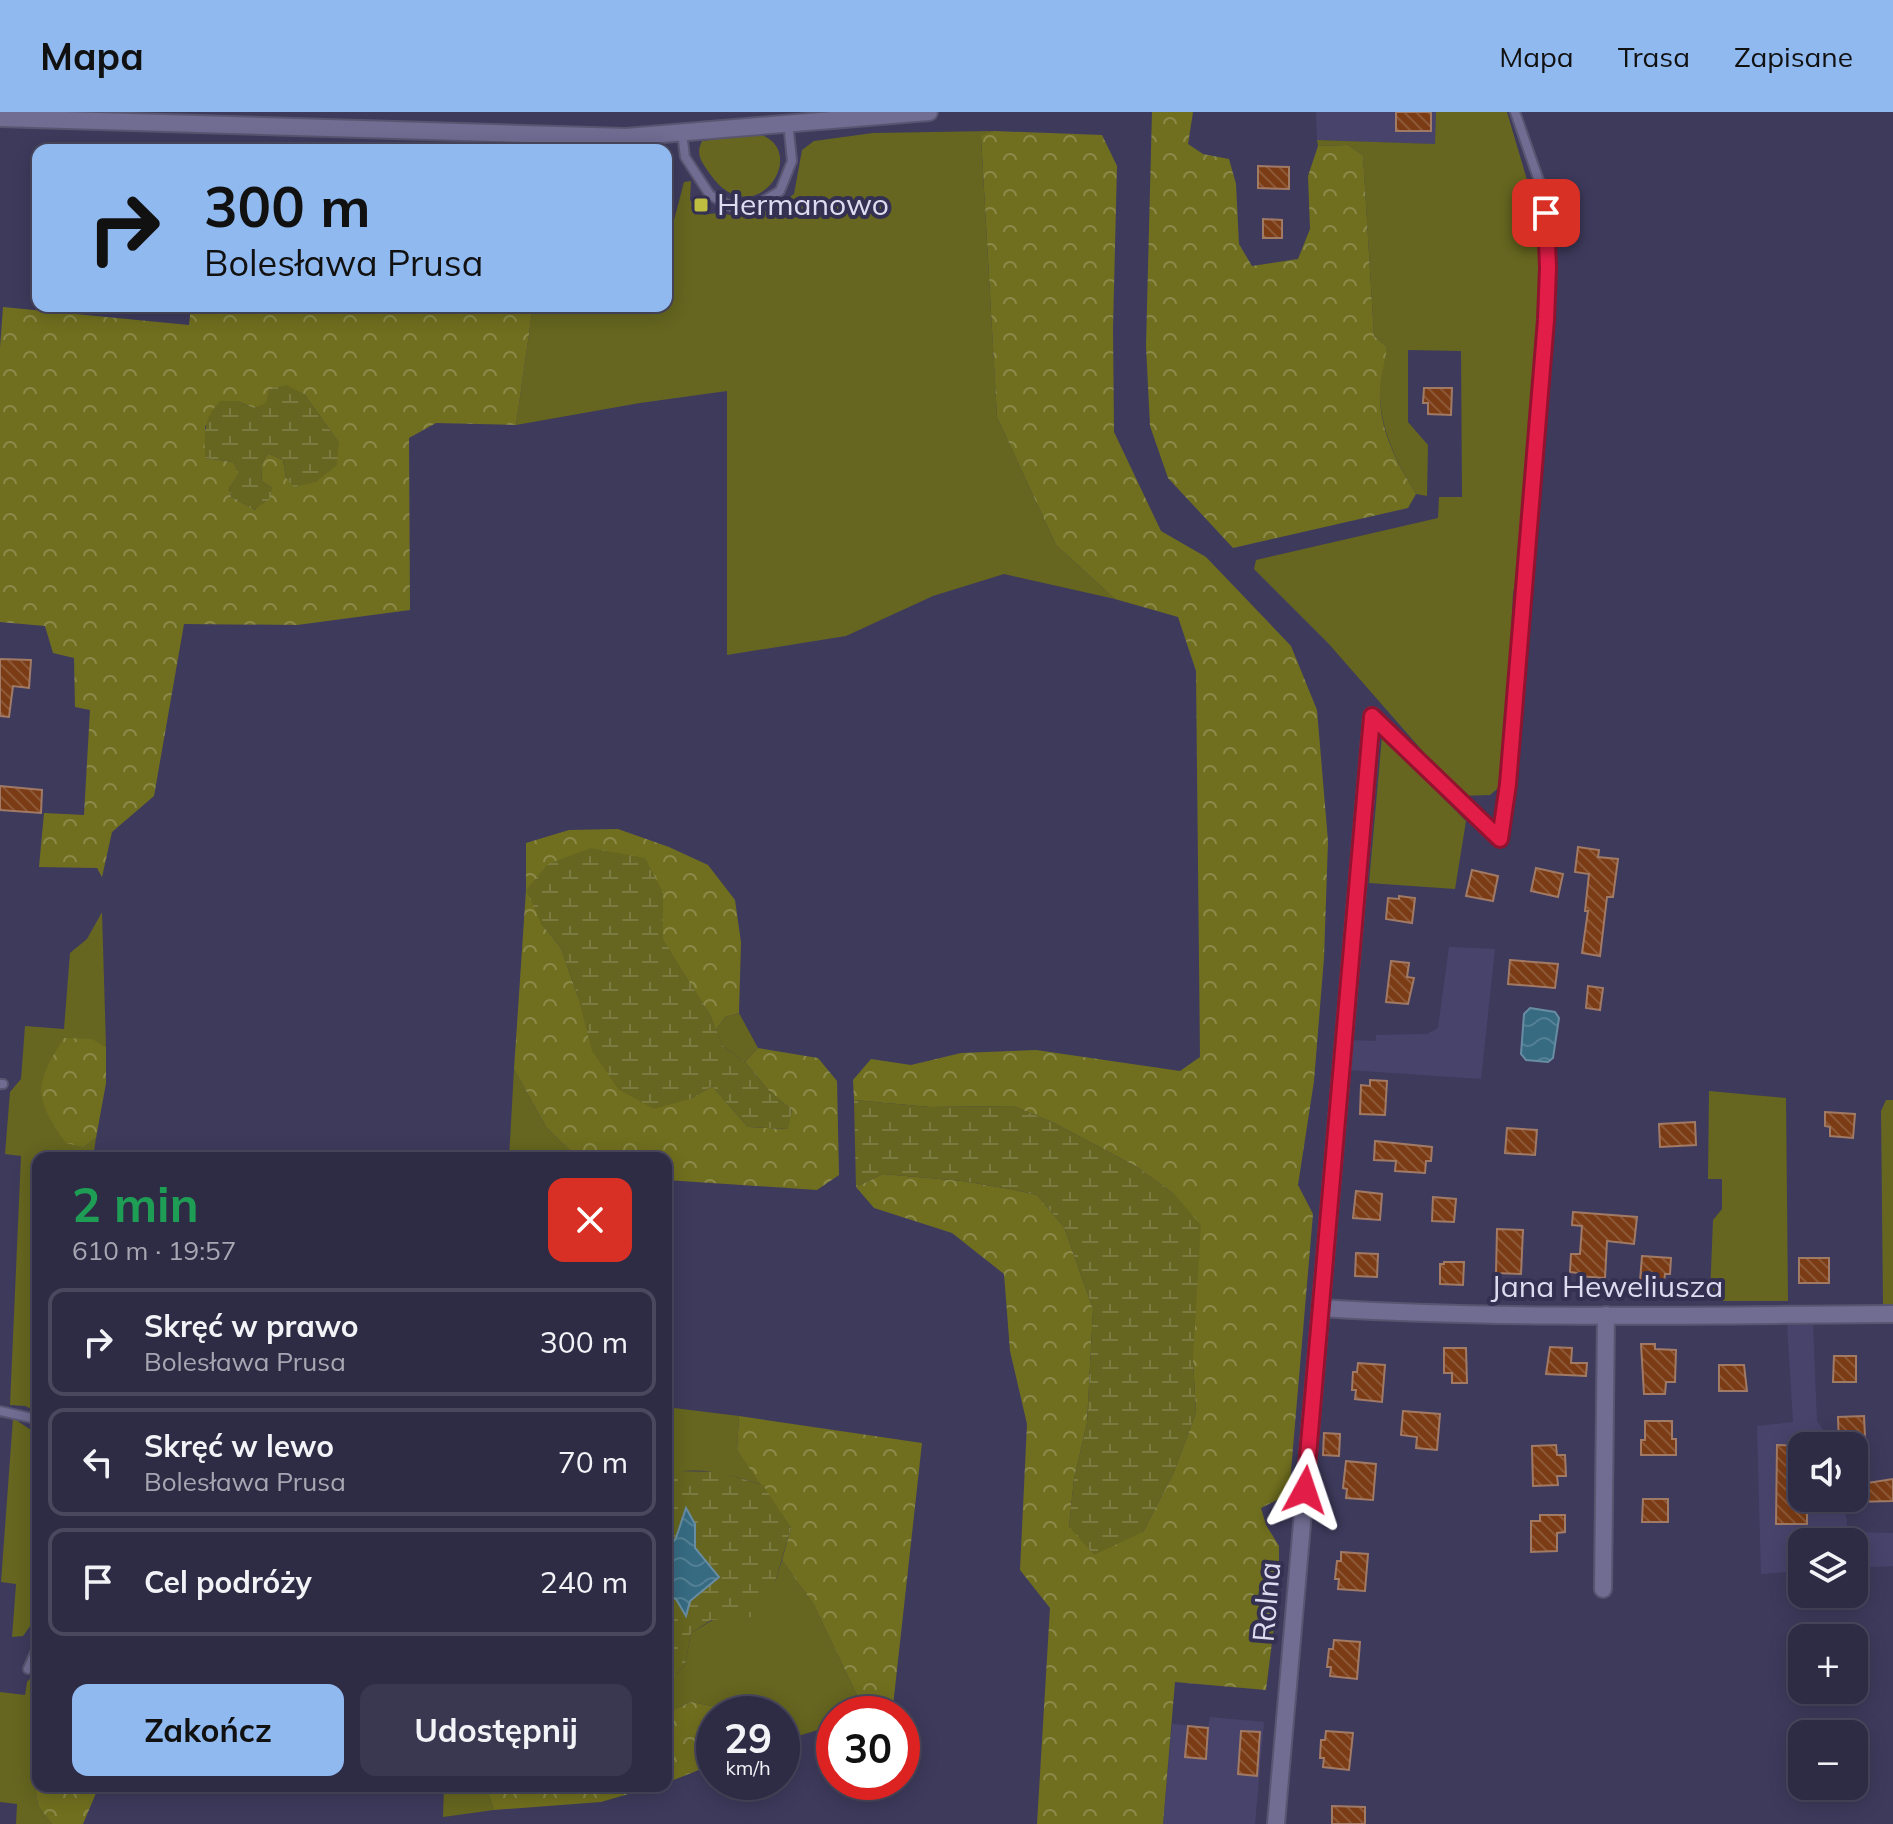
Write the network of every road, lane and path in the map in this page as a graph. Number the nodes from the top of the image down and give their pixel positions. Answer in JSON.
{"nodes":[{"id":1,"x":929,"y":112,"type":"edge"},
{"id":2,"x":1515,"y":112,"type":"edge"},
{"id":3,"x":0,"y":118,"type":"edge"},
{"id":4,"x":788,"y":122,"type":"junction"},
{"id":5,"x":682,"y":133,"type":"junction"},
{"id":6,"x":1372,"y":716,"type":"joint"},
{"id":7,"x":1321,"y":1308,"type":"junction"},
{"id":8,"x":1893,"y":1314,"type":"edge"},
{"id":9,"x":1606,"y":1315,"type":"junction"},
{"id":10,"x":0,"y":1411,"type":"edge"},
{"id":11,"x":32,"y":1418,"type":"edge"},
{"id":12,"x":1603,"y":1589,"type":"dead end"},
{"id":13,"x":32,"y":1660,"type":"edge"},
{"id":14,"x":28,"y":1669,"type":"dead end"},
{"id":15,"x":1276,"y":1824,"type":"edge"}],
"edges":[{"from":1,"to":4,"type":"street"},
{"from":2,"to":6,"type":"lane"},
{"from":3,"to":5,"type":"street"},
{"from":4,"to":5,"type":"street"},
{"from":4,"to":5,"type":"lane"},
{"from":6,"to":7,"type":"street","name":"Rolna"},
{"from":7,"to":9,"type":"street","name":"Jana Heweliusza"},
{"from":7,"to":15,"type":"street","name":"Rolna"},
{"from":8,"to":9,"type":"street","name":"Jana Heweliusza"},
{"from":9,"to":12,"type":"street"},
{"from":10,"to":11,"type":"lane"},
{"from":13,"to":14,"type":"lane"}]}
